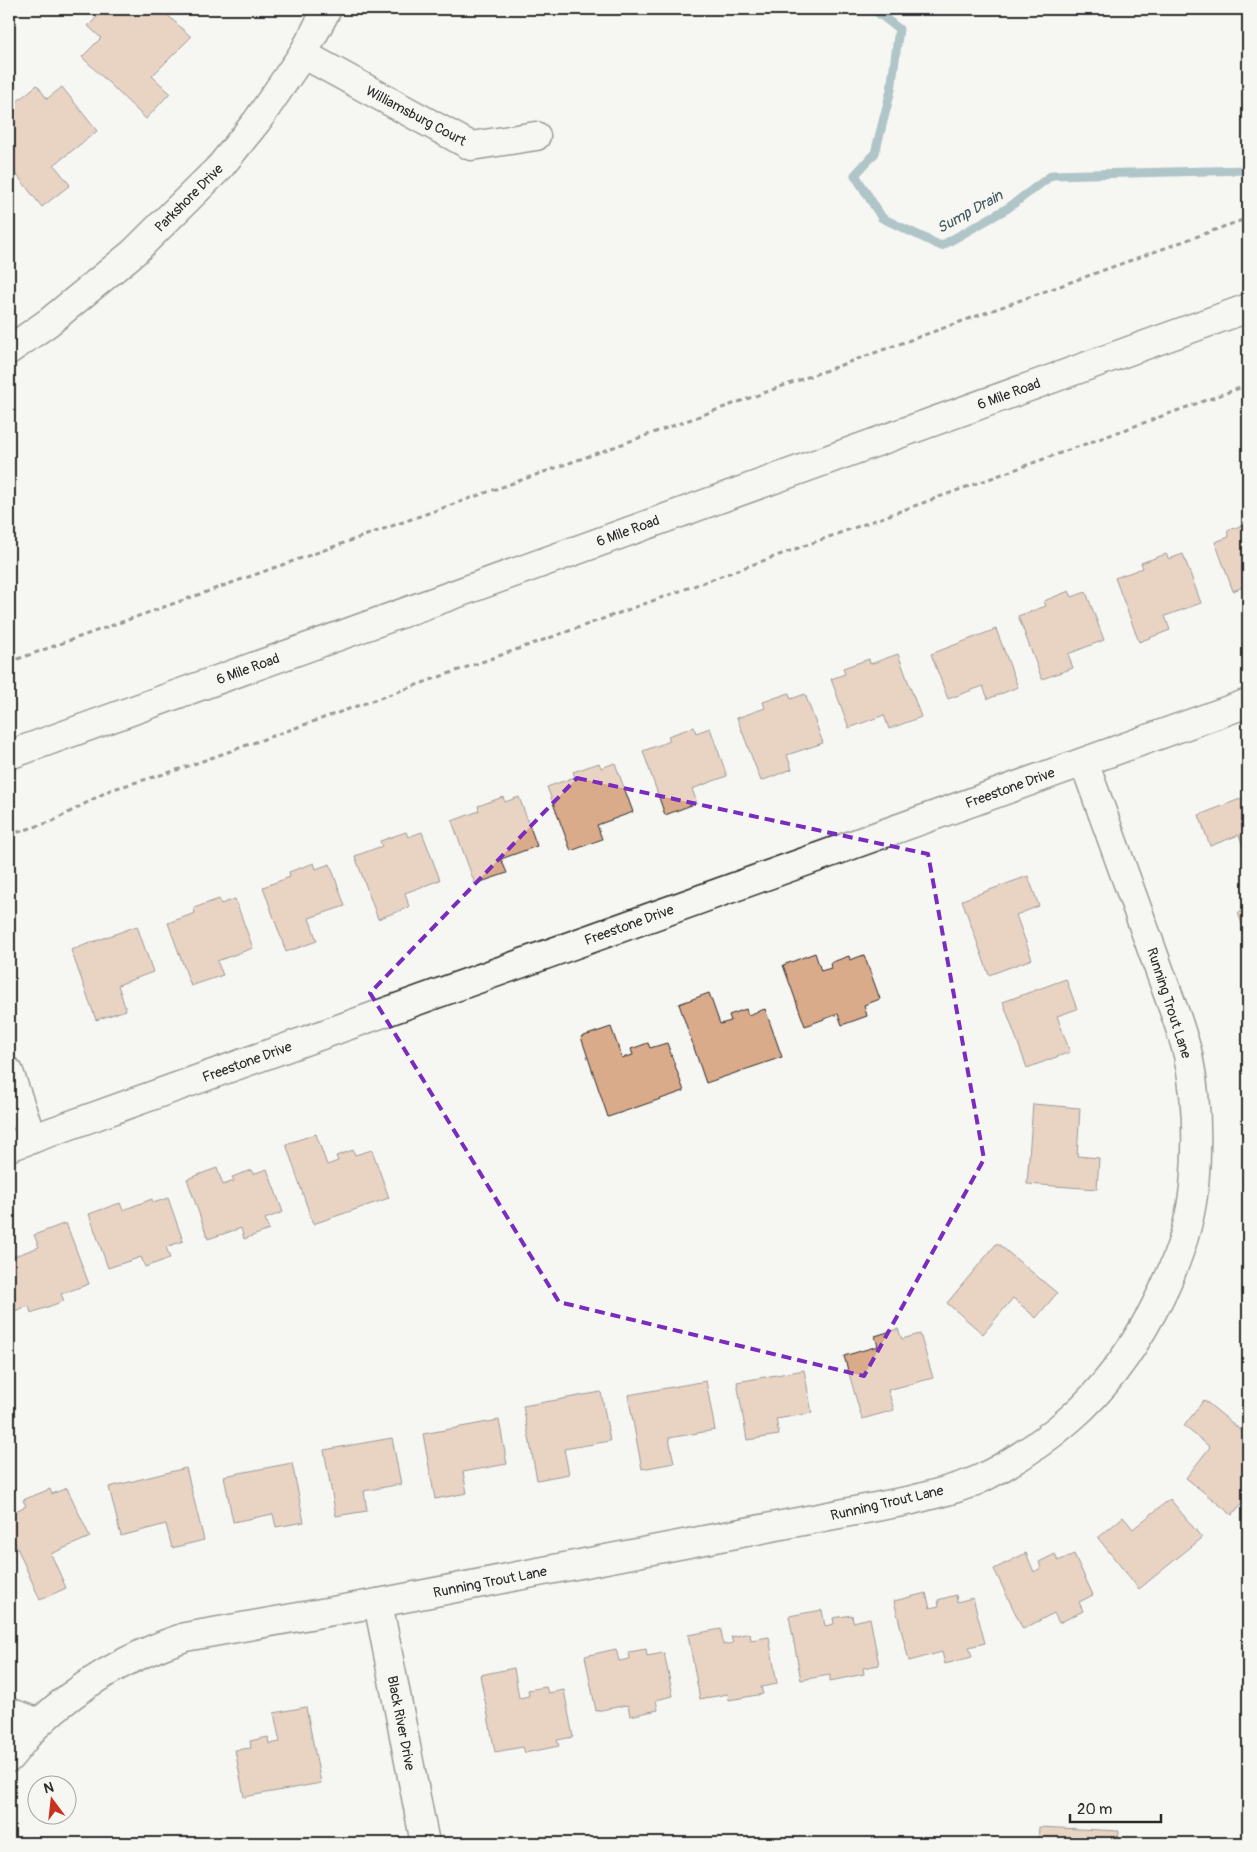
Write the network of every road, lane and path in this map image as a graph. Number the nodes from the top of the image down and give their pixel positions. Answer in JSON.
{"nodes":[{"id":1,"x":327,"y":9,"type":"edge"},
{"id":2,"x":304,"y":54,"type":"junction"},
{"id":3,"x":536,"y":136,"type":"dead end"},
{"id":4,"x":1248,"y":218,"type":"edge"},
{"id":5,"x":1248,"y":308,"type":"edge"},
{"id":6,"x":9,"y":350,"type":"edge"},
{"id":7,"x":1248,"y":385,"type":"edge"},
{"id":8,"x":9,"y":662,"type":"edge"},
{"id":9,"x":1248,"y":703,"type":"edge"},
{"id":10,"x":9,"y":755,"type":"edge"},
{"id":11,"x":1084,"y":762,"type":"junction"},
{"id":12,"x":9,"y":835,"type":"edge"},
{"id":13,"x":9,"y":1072,"type":"edge"},
{"id":14,"x":21,"y":1143,"type":"edge"},
{"id":15,"x":378,"y":1603,"type":"junction"},
{"id":16,"x":9,"y":1712,"type":"edge"},
{"id":17,"x":39,"y":1723,"type":"junction"},
{"id":18,"x":9,"y":1758,"type":"edge"},
{"id":19,"x":425,"y":1843,"type":"edge"}],
"edges":[{"from":1,"to":2,"type":"street","name":"Parkshore Drive"},
{"from":2,"to":3,"type":"street","name":"Williamsburg Court"},
{"from":2,"to":6,"type":"street","name":"Parkshore Drive"},
{"from":4,"to":8,"type":"path"},
{"from":5,"to":10,"type":"street","name":"6 Mile Road"},
{"from":7,"to":12,"type":"path"},
{"from":9,"to":11,"type":"street","name":"Freestone Drive"},
{"from":11,"to":14,"type":"street","name":"Freestone Drive"},
{"from":11,"to":15,"type":"street","name":"Running Trout Lane"},
{"from":13,"to":14,"type":"street"},
{"from":15,"to":17,"type":"street","name":"Running Trout Lane"},
{"from":15,"to":19,"type":"street","name":"Black River Drive"},
{"from":16,"to":17,"type":"street"},
{"from":17,"to":18,"type":"street","name":"Running Trout Lane"}]}
